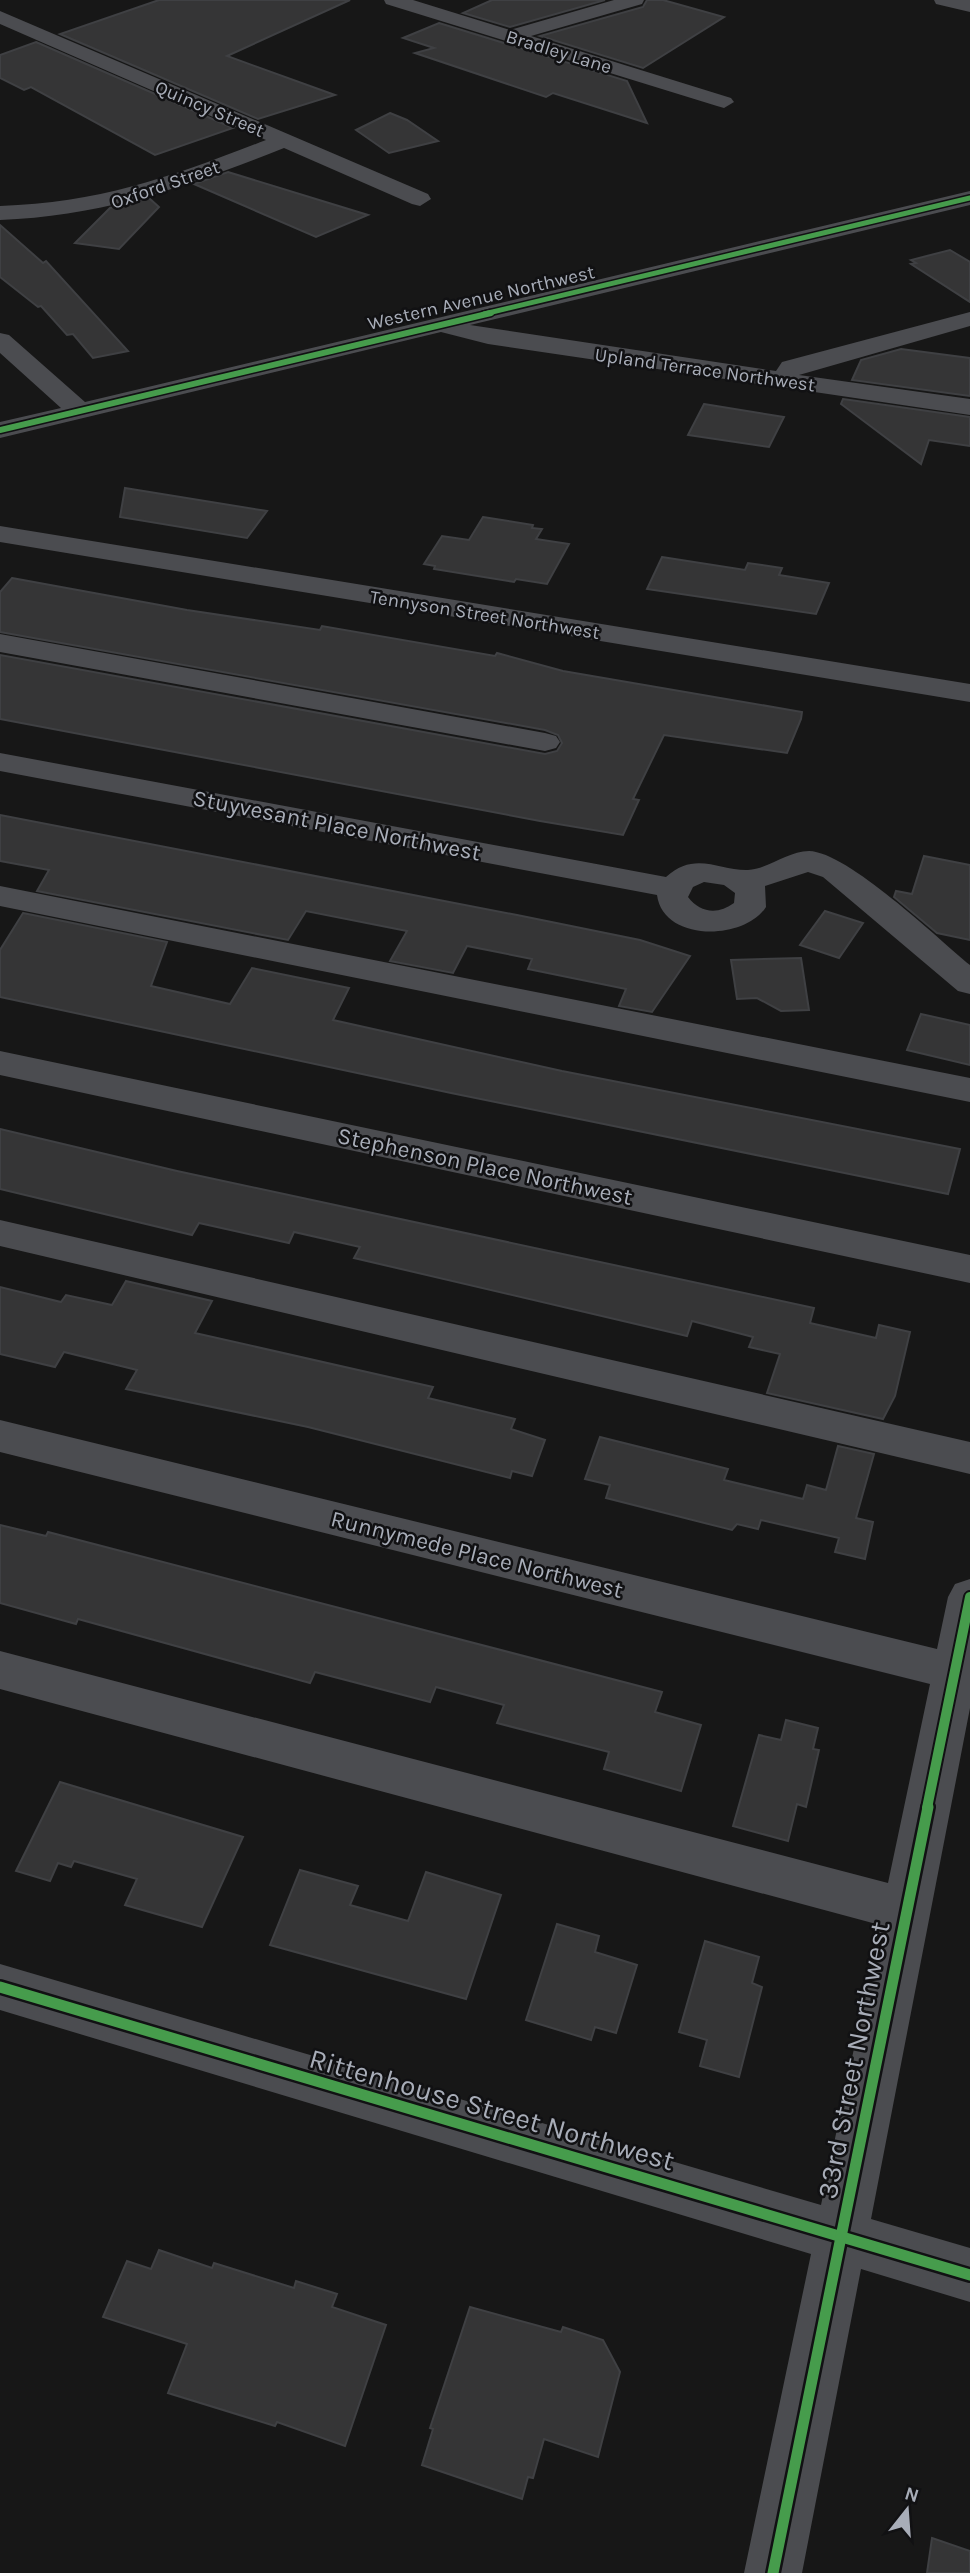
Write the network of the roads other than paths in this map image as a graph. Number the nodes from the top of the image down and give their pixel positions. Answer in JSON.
{"nodes":[{"id":1,"x":393,"y":0,"type":"edge"},
{"id":2,"x":635,"y":0,"type":"edge"},
{"id":3,"x":943,"y":0,"type":"edge"},
{"id":4,"x":970,"y":6,"type":"edge"},
{"id":5,"x":0,"y":17,"type":"edge"},
{"id":6,"x":510,"y":36,"type":"junction"},
{"id":7,"x":724,"y":102,"type":"dead end"},
{"id":8,"x":285,"y":140,"type":"junction"},
{"id":9,"x":970,"y":198,"type":"edge"},
{"id":10,"x":421,"y":199,"type":"dead end"},
{"id":11,"x":0,"y":213,"type":"edge"},
{"id":12,"x":970,"y":319,"type":"edge"},
{"id":13,"x":442,"y":324,"type":"junction"},
{"id":14,"x":0,"y":340,"type":"edge"},
{"id":15,"x":784,"y":380,"type":"junction"},
{"id":16,"x":970,"y":407,"type":"edge"},
{"id":17,"x":80,"y":411,"type":"junction"},
{"id":18,"x":0,"y":430,"type":"edge"},
{"id":19,"x":0,"y":534,"type":"edge"},
{"id":20,"x":0,"y":643,"type":"edge"},
{"id":21,"x":970,"y":693,"type":"edge"},
{"id":22,"x":545,"y":742,"type":"dead end"},
{"id":23,"x":0,"y":762,"type":"edge"},
{"id":24,"x":744,"y":883,"type":"junction"},
{"id":25,"x":673,"y":888,"type":"junction"},
{"id":26,"x":0,"y":896,"type":"edge"},
{"id":27,"x":970,"y":983,"type":"edge"},
{"id":28,"x":0,"y":1063,"type":"edge"},
{"id":29,"x":970,"y":1090,"type":"edge"},
{"id":30,"x":0,"y":1233,"type":"edge"},
{"id":31,"x":970,"y":1269,"type":"edge"},
{"id":32,"x":0,"y":1436,"type":"edge"},
{"id":33,"x":970,"y":1458,"type":"edge"},
{"id":34,"x":970,"y":1597,"type":"edge"},
{"id":35,"x":0,"y":1670,"type":"edge"},
{"id":36,"x":955,"y":1672,"type":"junction"},
{"id":37,"x":907,"y":1910,"type":"junction"},
{"id":38,"x":0,"y":1987,"type":"edge"},
{"id":39,"x":841,"y":2236,"type":"junction"},
{"id":40,"x":970,"y":2275,"type":"edge"},
{"id":41,"x":772,"y":2573,"type":"edge"}],
"edges":[{"from":1,"to":6,"type":"street","name":"Bradley Lane"},
{"from":2,"to":6,"type":"street"},
{"from":3,"to":4,"type":"street"},
{"from":5,"to":8,"type":"street","name":"Quincy Street"},
{"from":6,"to":7,"type":"street","name":"Bradley Lane"},
{"from":8,"to":10,"type":"street","name":"Quincy Street"},
{"from":8,"to":11,"type":"street","name":"Oxford Street"},
{"from":9,"to":13,"type":"street","name":"Western Avenue Northwest"},
{"from":12,"to":15,"type":"street"},
{"from":13,"to":15,"type":"street","name":"Upland Terrace Northwest"},
{"from":13,"to":17,"type":"street","name":"Western Avenue Northwest"},
{"from":14,"to":17,"type":"street"},
{"from":15,"to":16,"type":"street","name":"Upland Terrace Northwest"},
{"from":17,"to":18,"type":"street","name":"Western Avenue Northwest"},
{"from":19,"to":21,"type":"street","name":"Tennyson Street Northwest"},
{"from":20,"to":22,"type":"street"},
{"from":23,"to":25,"type":"street","name":"Stuyvesant Place Northwest"},
{"from":24,"to":25,"type":"street"},
{"from":24,"to":25,"type":"street"},
{"from":24,"to":27,"type":"street"},
{"from":26,"to":29,"type":"street"},
{"from":28,"to":31,"type":"street","name":"Stephenson Place Northwest"},
{"from":30,"to":33,"type":"street"},
{"from":32,"to":36,"type":"street","name":"Runnymede Place Northwest"},
{"from":34,"to":36,"type":"street","name":"33rd Street Northwest"},
{"from":35,"to":37,"type":"street"},
{"from":36,"to":37,"type":"street","name":"33rd Street Northwest"},
{"from":37,"to":39,"type":"street","name":"33rd Street Northwest"},
{"from":38,"to":39,"type":"street","name":"Rittenhouse Street Northwest"},
{"from":39,"to":40,"type":"street","name":"Rittenhouse Street Northwest"},
{"from":39,"to":41,"type":"street","name":"33rd Street Northwest"}]}
